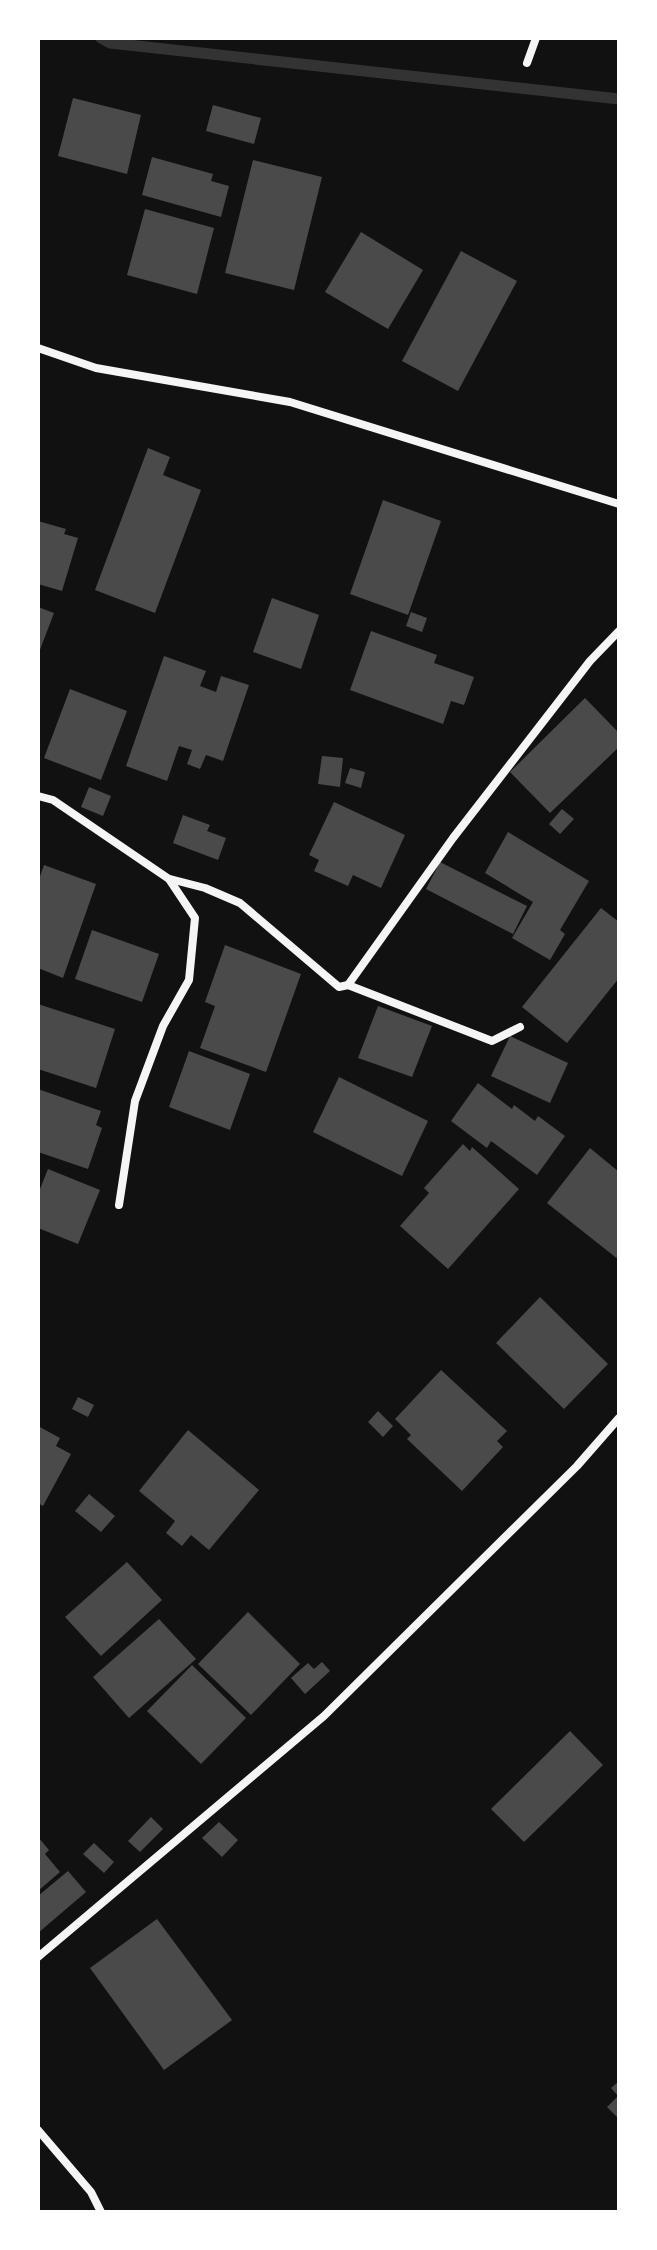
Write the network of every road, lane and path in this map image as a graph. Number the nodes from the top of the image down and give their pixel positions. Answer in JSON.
{"nodes":[{"id":1,"x":536,"y":38,"type":"edge"},
{"id":2,"x":527,"y":63,"type":"dead end"},
{"id":3,"x":38,"y":348,"type":"edge"},
{"id":4,"x":619,"y":504,"type":"edge"},
{"id":5,"x":619,"y":631,"type":"edge"},
{"id":6,"x":38,"y":796,"type":"edge"},
{"id":7,"x":169,"y":879,"type":"junction"},
{"id":8,"x":348,"y":985,"type":"junction"},
{"id":9,"x":520,"y":1027,"type":"dead end"},
{"id":10,"x":119,"y":1205,"type":"dead end"},
{"id":11,"x":619,"y":1418,"type":"edge"},
{"id":12,"x":38,"y":1957,"type":"edge"},
{"id":13,"x":38,"y":2130,"type":"edge"},
{"id":14,"x":101,"y":2212,"type":"edge"}],
"edges":[{"from":1,"to":2,"type":"street"},
{"from":3,"to":4,"type":"street"},
{"from":5,"to":8,"type":"street"},
{"from":6,"to":7,"type":"street"},
{"from":7,"to":8,"type":"street"},
{"from":7,"to":10,"type":"street"},
{"from":8,"to":9,"type":"street"},
{"from":11,"to":12,"type":"street"},
{"from":13,"to":14,"type":"street"}]}
